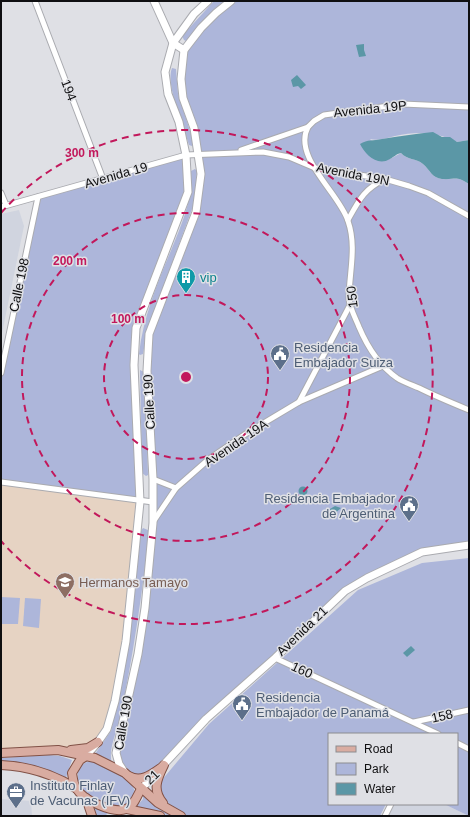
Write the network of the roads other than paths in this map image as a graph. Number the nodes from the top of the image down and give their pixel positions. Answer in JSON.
{"nodes":[{"id":1,"x":35,"y":1,"type":"edge"},
{"id":2,"x":154,"y":1,"type":"edge"},
{"id":3,"x":208,"y":1,"type":"edge"},
{"id":4,"x":231,"y":1,"type":"edge"},
{"id":5,"x":172,"y":43,"type":"junction"},
{"id":6,"x":184,"y":50,"type":"junction"},
{"id":7,"x":469,"y":107,"type":"edge"},
{"id":8,"x":308,"y":128,"type":"junction"},
{"id":9,"x":232,"y":152,"type":"junction"},
{"id":10,"x":199,"y":154,"type":"junction"},
{"id":11,"x":186,"y":155,"type":"junction"},
{"id":12,"x":315,"y":168,"type":"junction"},
{"id":13,"x":103,"y":179,"type":"junction"},
{"id":14,"x":385,"y":179,"type":"junction"},
{"id":15,"x":1,"y":193,"type":"edge"},
{"id":16,"x":38,"y":197,"type":"junction"},
{"id":17,"x":3,"y":206,"type":"edge"},
{"id":18,"x":469,"y":216,"type":"edge"},
{"id":19,"x":348,"y":220,"type":"junction"},
{"id":20,"x":350,"y":305,"type":"junction"},
{"id":21,"x":148,"y":364,"type":"junction"},
{"id":22,"x":134,"y":365,"type":"junction"},
{"id":23,"x":382,"y":366,"type":"junction"},
{"id":24,"x":1,"y":374,"type":"edge"},
{"id":25,"x":299,"y":402,"type":"junction"},
{"id":26,"x":469,"y":410,"type":"edge"},
{"id":27,"x":139,"y":479,"type":"junction"},
{"id":28,"x":153,"y":479,"type":"junction"},
{"id":29,"x":1,"y":482,"type":"edge"},
{"id":30,"x":176,"y":488,"type":"junction"},
{"id":31,"x":140,"y":502,"type":"junction"},
{"id":32,"x":153,"y":502,"type":"junction"},
{"id":33,"x":138,"y":522,"type":"junction"},
{"id":34,"x":153,"y":523,"type":"junction"},
{"id":35,"x":469,"y":545,"type":"edge"},
{"id":36,"x":275,"y":658,"type":"junction"},
{"id":37,"x":469,"y":710,"type":"edge"},
{"id":38,"x":414,"y":722,"type":"junction"},
{"id":39,"x":436,"y":733,"type":"edge"},
{"id":40,"x":98,"y":742,"type":"junction"},
{"id":41,"x":458,"y":744,"type":"edge"},
{"id":42,"x":469,"y":749,"type":"edge"},
{"id":43,"x":58,"y":750,"type":"junction"},
{"id":44,"x":1,"y":753,"type":"edge"},
{"id":45,"x":86,"y":756,"type":"junction"},
{"id":46,"x":1,"y":765,"type":"edge"},
{"id":47,"x":164,"y":765,"type":"junction"},
{"id":48,"x":127,"y":775,"type":"junction"},
{"id":49,"x":77,"y":789,"type":"junction"},
{"id":50,"x":141,"y":789,"type":"junction"},
{"id":51,"x":86,"y":798,"type":"junction"},
{"id":52,"x":390,"y":805,"type":"edge"},
{"id":53,"x":169,"y":810,"type":"junction"},
{"id":54,"x":125,"y":811,"type":"edge"},
{"id":55,"x":157,"y":815,"type":"edge"},
{"id":56,"x":92,"y":816,"type":"edge"},
{"id":57,"x":112,"y":816,"type":"edge"},
{"id":58,"x":181,"y":816,"type":"edge"},
{"id":59,"x":385,"y":816,"type":"edge"}],
"edges":[{"from":1,"to":13,"type":"street","name":"194"},
{"from":2,"to":5,"type":"main road"},
{"from":3,"to":5,"type":"main road"},
{"from":4,"to":6,"type":"main road"},
{"from":5,"to":6,"type":"main road"},
{"from":5,"to":11,"type":"main road","name":"Calle 190"},
{"from":6,"to":10,"type":"main road","name":"Calle 190"},
{"from":7,"to":8,"type":"street","name":"Avenida 19P"},
{"from":8,"to":9,"type":"street","name":"Avenida 19P"},
{"from":8,"to":12,"type":"street","name":"150"},
{"from":9,"to":10,"type":"street","name":"Avenida 19"},
{"from":9,"to":12,"type":"street","name":"Avenida 19N"},
{"from":10,"to":11,"type":"street","name":"Avenida 19"},
{"from":10,"to":21,"type":"main road","name":"Calle 190"},
{"from":11,"to":13,"type":"street","name":"Avenida 19"},
{"from":11,"to":22,"type":"main road","name":"Calle 190"},
{"from":12,"to":14,"type":"street","name":"Avenida 19N"},
{"from":12,"to":19,"type":"street","name":"150"},
{"from":13,"to":16,"type":"street","name":"Avenida 19"},
{"from":14,"to":18,"type":"street","name":"Avenida 19N"},
{"from":14,"to":19,"type":"street"},
{"from":15,"to":17,"type":"street"},
{"from":16,"to":17,"type":"street","name":"Avenida 19"},
{"from":16,"to":24,"type":"street","name":"Calle 198"},
{"from":19,"to":20,"type":"street","name":"150"},
{"from":20,"to":23,"type":"street","name":"150"},
{"from":20,"to":25,"type":"street"},
{"from":21,"to":22,"type":"main road"},
{"from":21,"to":28,"type":"main road","name":"Calle 190"},
{"from":22,"to":27,"type":"main road","name":"Calle 190"},
{"from":23,"to":25,"type":"street","name":"Avenida 19A"},
{"from":23,"to":26,"type":"street","name":"150"},
{"from":25,"to":30,"type":"street","name":"Avenida 19A"},
{"from":27,"to":28,"type":"main road"},
{"from":27,"to":31,"type":"main road","name":"Calle 190"},
{"from":28,"to":30,"type":"street"},
{"from":28,"to":32,"type":"main road","name":"Calle 190"},
{"from":29,"to":31,"type":"street"},
{"from":30,"to":34,"type":"street","name":"Avenida 19A"},
{"from":31,"to":32,"type":"street"},
{"from":31,"to":33,"type":"main road","name":"Calle 190"},
{"from":32,"to":34,"type":"main road","name":"Calle 190"},
{"from":33,"to":34,"type":"main road"},
{"from":33,"to":40,"type":"main road","name":"Calle 190"},
{"from":34,"to":48,"type":"main road","name":"Calle 190"},
{"from":35,"to":36,"type":"main road","name":"Avenida 21"},
{"from":36,"to":38,"type":"street","name":"160"},
{"from":36,"to":47,"type":"main road","name":"Avenida 21"},
{"from":37,"to":38,"type":"street","name":"158"},
{"from":38,"to":39,"type":"street","name":"160"},
{"from":40,"to":43,"type":"main road"},
{"from":40,"to":45,"type":"main road","name":"Calle 190"},
{"from":41,"to":42,"type":"street"},
{"from":43,"to":44,"type":"main road"},
{"from":43,"to":45,"type":"main road"},
{"from":45,"to":48,"type":"main road"},
{"from":45,"to":49,"type":"main road"},
{"from":46,"to":49,"type":"main road"},
{"from":47,"to":48,"type":"main road"},
{"from":47,"to":50,"type":"main road","name":"21"},
{"from":47,"to":53,"type":"main road"},
{"from":48,"to":50,"type":"main road"},
{"from":49,"to":51,"type":"main road"},
{"from":50,"to":53,"type":"main road"},
{"from":50,"to":54,"type":"main road"},
{"from":51,"to":54,"type":"main road"},
{"from":51,"to":56,"type":"main road"},
{"from":52,"to":59,"type":"street"},
{"from":53,"to":58,"type":"main road"},
{"from":54,"to":55,"type":"main road"},
{"from":54,"to":57,"type":"main road"}]}
